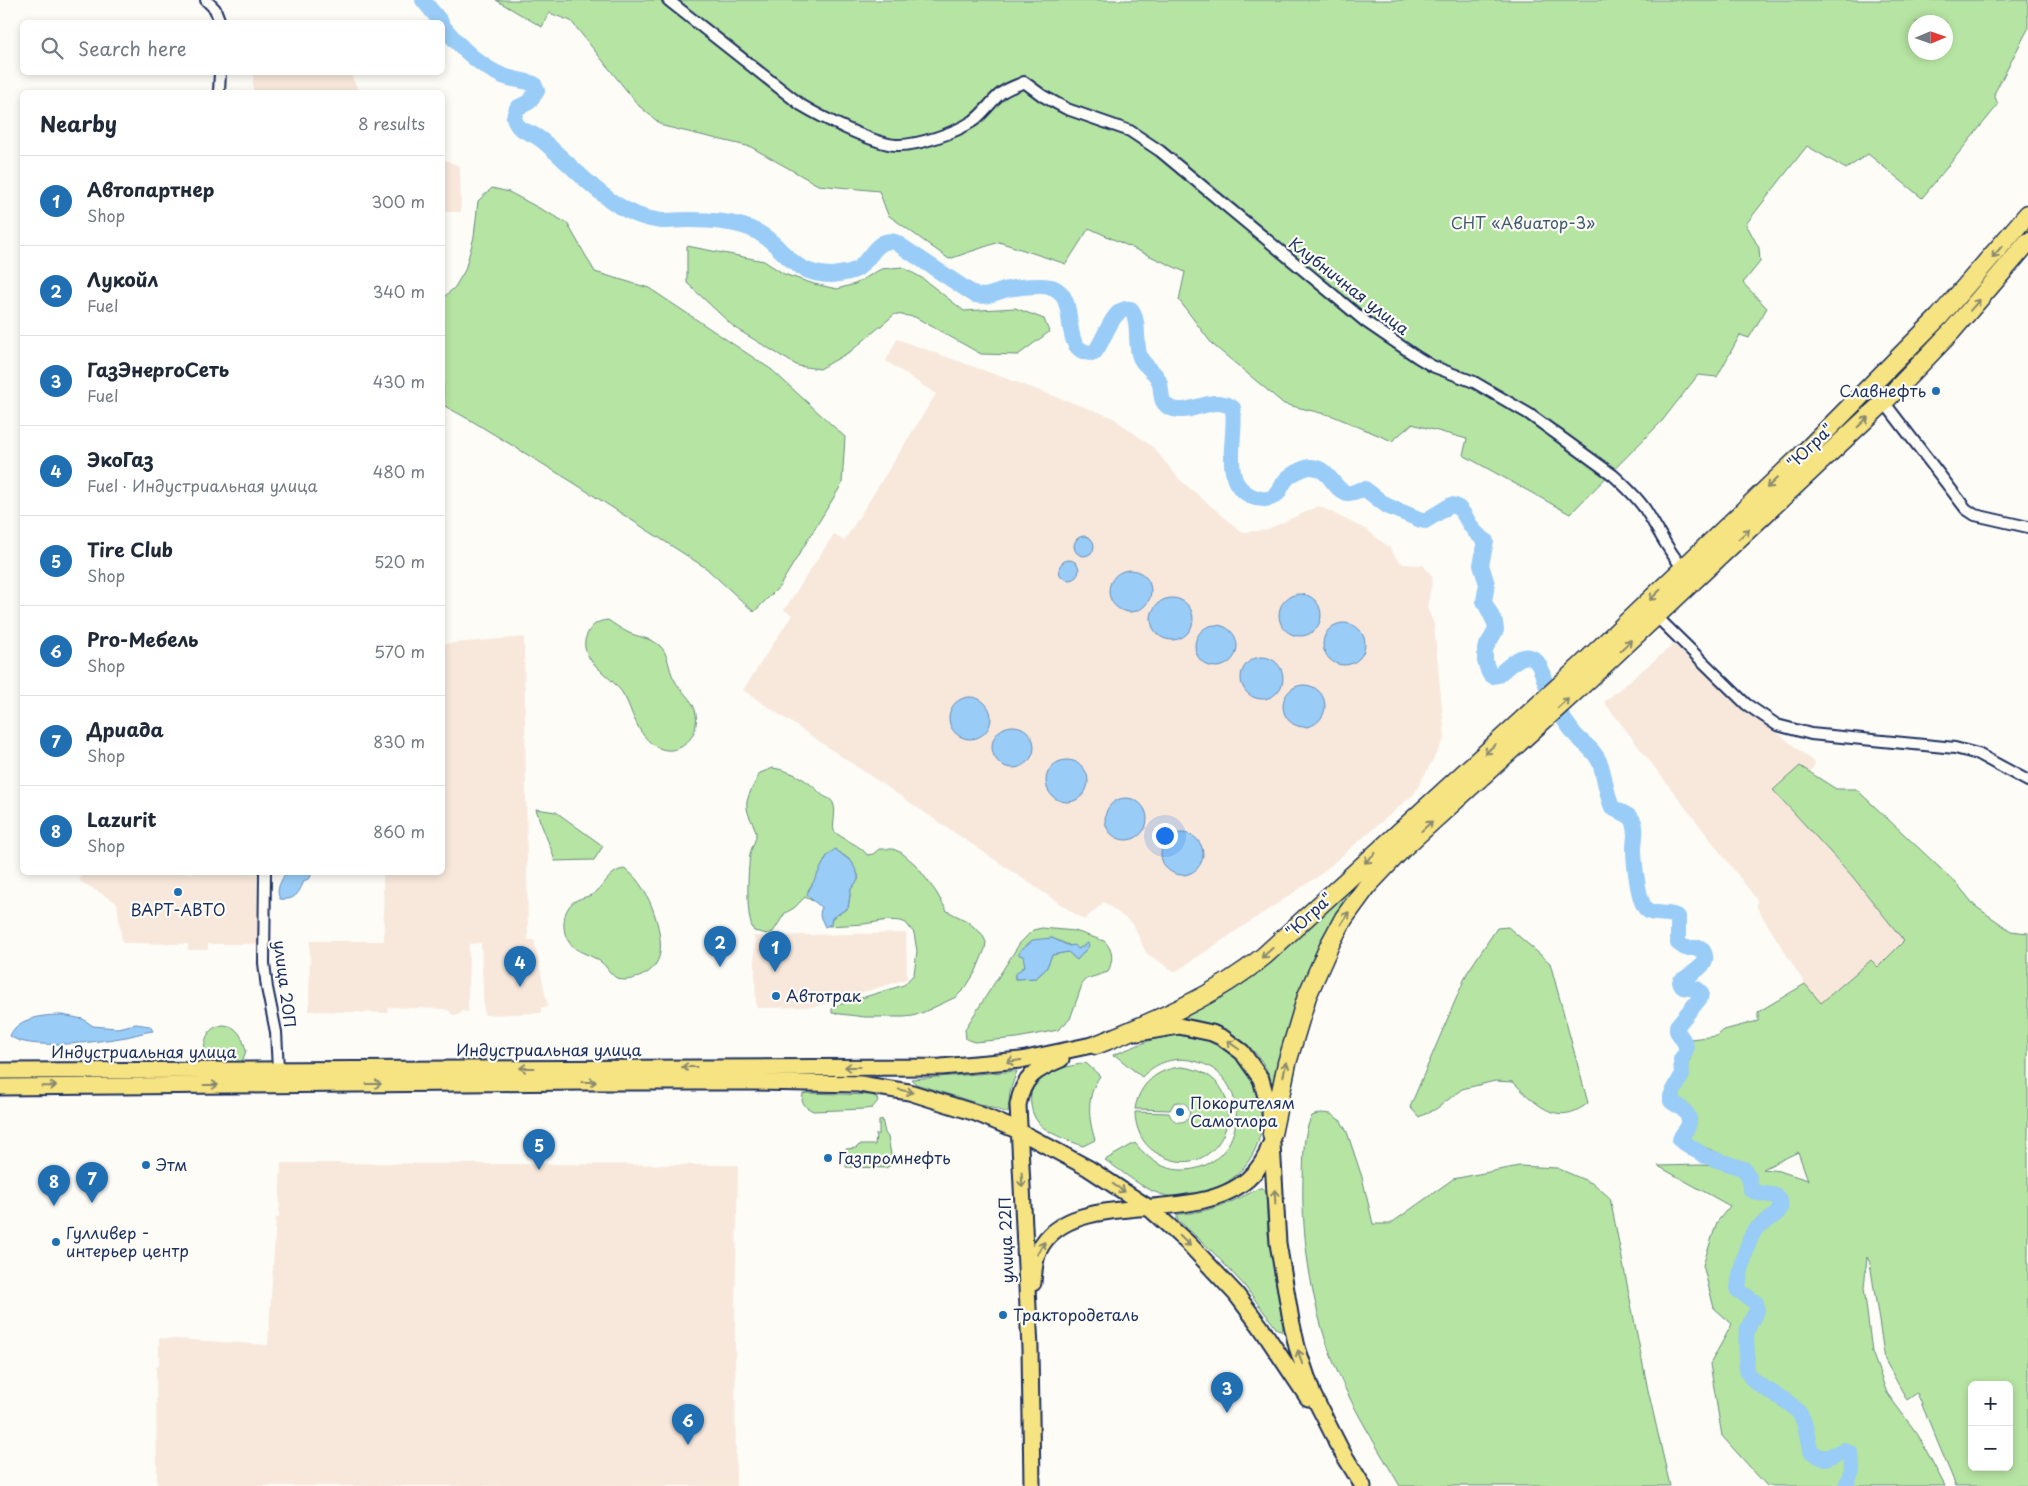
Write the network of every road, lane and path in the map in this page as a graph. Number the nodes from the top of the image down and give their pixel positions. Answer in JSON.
{"nodes":[{"id":1,"x":206,"y":0,"type":"edge"},
{"id":2,"x":668,"y":0,"type":"edge"},
{"id":3,"x":219,"y":20,"type":"edge"},
{"id":4,"x":220,"y":75,"type":"edge"},
{"id":5,"x":220,"y":90,"type":"edge"},
{"id":6,"x":2028,"y":214,"type":"edge"},
{"id":7,"x":2028,"y":242,"type":"edge"},
{"id":8,"x":1870,"y":388,"type":"junction"},
{"id":9,"x":1884,"y":402,"type":"junction"},
{"id":10,"x":2028,"y":527,"type":"edge"},
{"id":11,"x":1683,"y":568,"type":"junction"},
{"id":12,"x":1656,"y":616,"type":"junction"},
{"id":13,"x":1585,"y":673,"type":"junction"},
{"id":14,"x":1532,"y":722,"type":"junction"},
{"id":15,"x":2028,"y":781,"type":"edge"},
{"id":16,"x":265,"y":875,"type":"edge"},
{"id":17,"x":1096,"y":1045,"type":"junction"},
{"id":18,"x":278,"y":1069,"type":"junction"},
{"id":19,"x":0,"y":1071,"type":"edge"},
{"id":20,"x":0,"y":1087,"type":"edge"},
{"id":21,"x":1019,"y":1131,"type":"junction"},
{"id":22,"x":1272,"y":1134,"type":"junction"},
{"id":23,"x":1149,"y":1208,"type":"junction"},
{"id":24,"x":1030,"y":1348,"type":"junction"},
{"id":25,"x":1341,"y":1450,"type":"junction"},
{"id":26,"x":1032,"y":1486,"type":"edge"},
{"id":27,"x":1363,"y":1486,"type":"edge"}],
"edges":[{"from":1,"to":3,"type":"street"},
{"from":2,"to":11,"type":"street","name":"Клубничная улица"},
{"from":4,"to":5,"type":"street"},
{"from":6,"to":8,"type":"highway","name":"\"Югра\"","one_way":true},
{"from":9,"to":7,"type":"highway","name":"\"Югра\"","one_way":true},
{"from":8,"to":9,"type":"highway"},
{"from":8,"to":11,"type":"highway","name":"\"Югра\"","one_way":true},
{"from":9,"to":10,"type":"street"},
{"from":12,"to":9,"type":"highway","name":"\"Югра\"","one_way":true},
{"from":11,"to":13,"type":"highway","name":"\"Югра\"","one_way":true},
{"from":13,"to":12,"type":"highway","name":"\"Югра\"","one_way":true},
{"from":12,"to":15,"type":"street"},
{"from":13,"to":14,"type":"highway"},
{"from":14,"to":17,"type":"highway","name":"\"Югра\"","one_way":true},
{"from":22,"to":14,"type":"highway","name":"\"Югра\"","one_way":true},
{"from":16,"to":18,"type":"street","name":"улица 20П"},
{"from":17,"to":18,"type":"main road","name":"Индустриальная улица","one_way":true},
{"from":17,"to":21,"type":"main road","name":"улица 22П"},
{"from":22,"to":17,"type":"main road","one_way":true},
{"from":18,"to":19,"type":"main road","name":"Индустриальная улица"},
{"from":20,"to":21,"type":"main road","name":"Индустриальная улица","one_way":true},
{"from":21,"to":23,"type":"main road","name":"Индустриальная улица","one_way":true},
{"from":21,"to":24,"type":"main road","name":"улица 22П","one_way":true},
{"from":22,"to":23,"type":"main road","name":"улица 22П"},
{"from":25,"to":22,"type":"main road","one_way":true},
{"from":24,"to":23,"type":"main road","name":"улица 22П","one_way":true},
{"from":23,"to":25,"type":"main road","name":"Индустриальная улица","one_way":true},
{"from":24,"to":26,"type":"main road","name":"улица 22П"},
{"from":25,"to":27,"type":"main road"}]}
